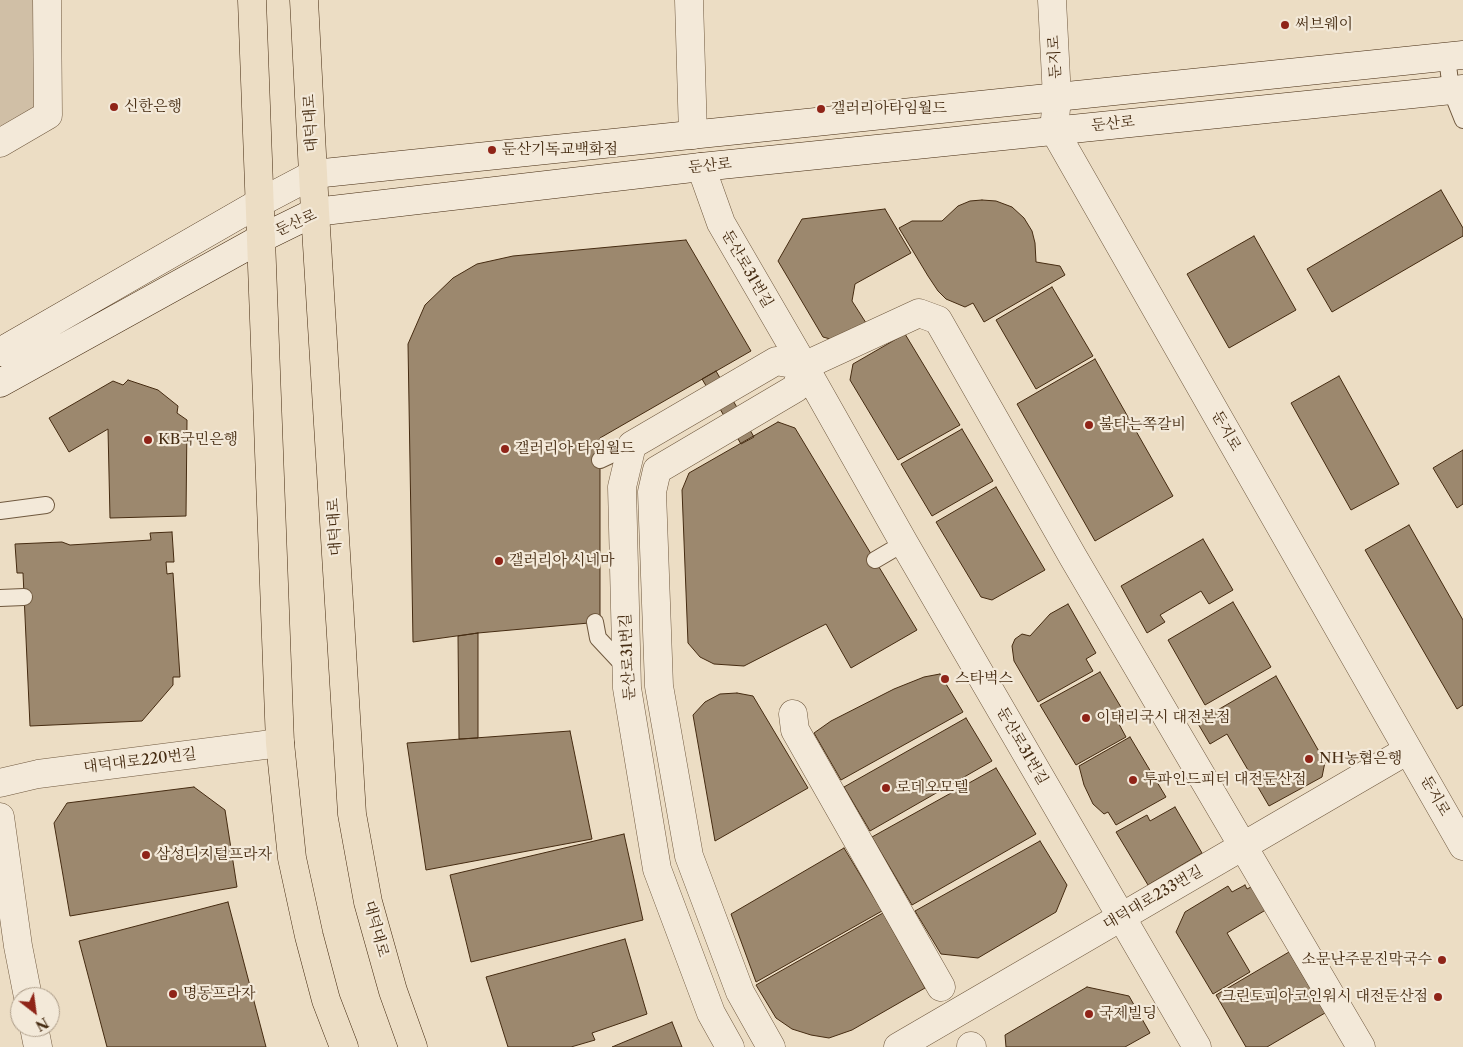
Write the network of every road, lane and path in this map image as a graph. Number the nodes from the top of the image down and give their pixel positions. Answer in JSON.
{"nodes":[{"id":1,"x":47,"y":0,"type":"edge"},
{"id":2,"x":252,"y":0,"type":"edge"},
{"id":3,"x":304,"y":0,"type":"edge"},
{"id":4,"x":689,"y":0,"type":"edge"},
{"id":5,"x":1052,"y":0,"type":"edge"},
{"id":6,"x":1455,"y":56,"type":"edge"},
{"id":7,"x":1457,"y":90,"type":"edge"},
{"id":8,"x":1057,"y":98,"type":"junction"},
{"id":9,"x":1463,"y":120,"type":"edge"},
{"id":10,"x":1054,"y":130,"type":"junction"},
{"id":11,"x":693,"y":136,"type":"junction"},
{"id":12,"x":0,"y":143,"type":"edge"},
{"id":13,"x":701,"y":167,"type":"junction"},
{"id":14,"x":314,"y":174,"type":"junction"},
{"id":15,"x":259,"y":204,"type":"junction"},
{"id":16,"x":315,"y":212,"type":"junction"},
{"id":17,"x":262,"y":238,"type":"junction"},
{"id":18,"x":0,"y":352,"type":"edge"},
{"id":19,"x":804,"y":366,"type":"junction"},
{"id":20,"x":0,"y":383,"type":"edge"},
{"id":21,"x":632,"y":445,"type":"junction"},
{"id":22,"x":600,"y":460,"type":"dead end"},
{"id":23,"x":46,"y":505,"type":"dead end"},
{"id":24,"x":0,"y":511,"type":"edge"},
{"id":25,"x":904,"y":543,"type":"junction"},
{"id":26,"x":875,"y":560,"type":"dead end"},
{"id":27,"x":24,"y":597,"type":"dead end"},
{"id":28,"x":0,"y":598,"type":"edge"},
{"id":29,"x":595,"y":622,"type":"dead end"},
{"id":30,"x":626,"y":668,"type":"junction"},
{"id":31,"x":793,"y":714,"type":"dead end"},
{"id":32,"x":280,"y":743,"type":"junction"},
{"id":33,"x":1408,"y":750,"type":"junction"},
{"id":34,"x":0,"y":783,"type":"edge"},
{"id":35,"x":0,"y":817,"type":"edge"},
{"id":36,"x":1243,"y":846,"type":"junction"},
{"id":37,"x":1463,"y":846,"type":"edge"},
{"id":38,"x":1121,"y":917,"type":"junction"},
{"id":39,"x":9,"y":951,"type":"edge"},
{"id":40,"x":24,"y":987,"type":"edge"},
{"id":41,"x":941,"y":987,"type":"dead end"},
{"id":42,"x":344,"y":1047,"type":"edge"},
{"id":43,"x":413,"y":1047,"type":"edge"},
{"id":44,"x":730,"y":1047,"type":"edge"},
{"id":45,"x":771,"y":1047,"type":"edge"},
{"id":46,"x":898,"y":1047,"type":"edge"},
{"id":47,"x":1197,"y":1047,"type":"edge"},
{"id":48,"x":1361,"y":1047,"type":"edge"}],
"edges":[{"from":1,"to":12,"type":"street"},
{"from":2,"to":15,"type":"main road"},
{"from":3,"to":14,"type":"main road","name":"대덕대로"},
{"from":4,"to":11,"type":"street"},
{"from":5,"to":8,"type":"street","name":"둔지로"},
{"from":6,"to":7,"type":"lane"},
{"from":6,"to":8,"type":"street","name":"둔산로"},
{"from":7,"to":9,"type":"lane"},
{"from":7,"to":10,"type":"street","name":"둔산로"},
{"from":8,"to":10,"type":"street","name":"둔지로"},
{"from":8,"to":11,"type":"street","name":"둔산로"},
{"from":10,"to":13,"type":"street","name":"둔산로"},
{"from":10,"to":33,"type":"street","name":"둔지로"},
{"from":11,"to":14,"type":"street","name":"둔산로"},
{"from":13,"to":16,"type":"street","name":"둔산로"},
{"from":13,"to":19,"type":"street","name":"둔산로31번길"},
{"from":14,"to":15,"type":"street","name":"둔산로"},
{"from":14,"to":16,"type":"main road","name":"대덕대로"},
{"from":15,"to":17,"type":"main road"},
{"from":15,"to":18,"type":"street","name":"둔산로"},
{"from":16,"to":17,"type":"street","name":"둔산로"},
{"from":16,"to":43,"type":"main road","name":"대덕대로"},
{"from":17,"to":20,"type":"street","name":"둔산로"},
{"from":17,"to":32,"type":"main road"},
{"from":19,"to":21,"type":"street"},
{"from":19,"to":25,"type":"street","name":"둔산로31번길"},
{"from":19,"to":36,"type":"street"},
{"from":19,"to":45,"type":"street","name":"둔산로31번길"},
{"from":21,"to":22,"type":"lane"},
{"from":21,"to":30,"type":"street","name":"둔산로31번길"},
{"from":23,"to":24,"type":"lane"},
{"from":25,"to":26,"type":"lane"},
{"from":25,"to":38,"type":"street","name":"둔산로31번길"},
{"from":27,"to":28,"type":"lane"},
{"from":29,"to":30,"type":"lane"},
{"from":30,"to":44,"type":"street","name":"둔산로31번길"},
{"from":31,"to":41,"type":"street"},
{"from":32,"to":34,"type":"street","name":"대덕대로220번길"},
{"from":32,"to":42,"type":"main road"},
{"from":33,"to":36,"type":"street","name":"대덕대로233번길"},
{"from":33,"to":37,"type":"street","name":"둔지로"},
{"from":35,"to":39,"type":"street"},
{"from":36,"to":38,"type":"street","name":"대덕대로233번길"},
{"from":36,"to":48,"type":"street"},
{"from":38,"to":46,"type":"street","name":"대덕대로233번길"},
{"from":38,"to":47,"type":"street","name":"둔산로31번길"},
{"from":39,"to":40,"type":"street"}]}
